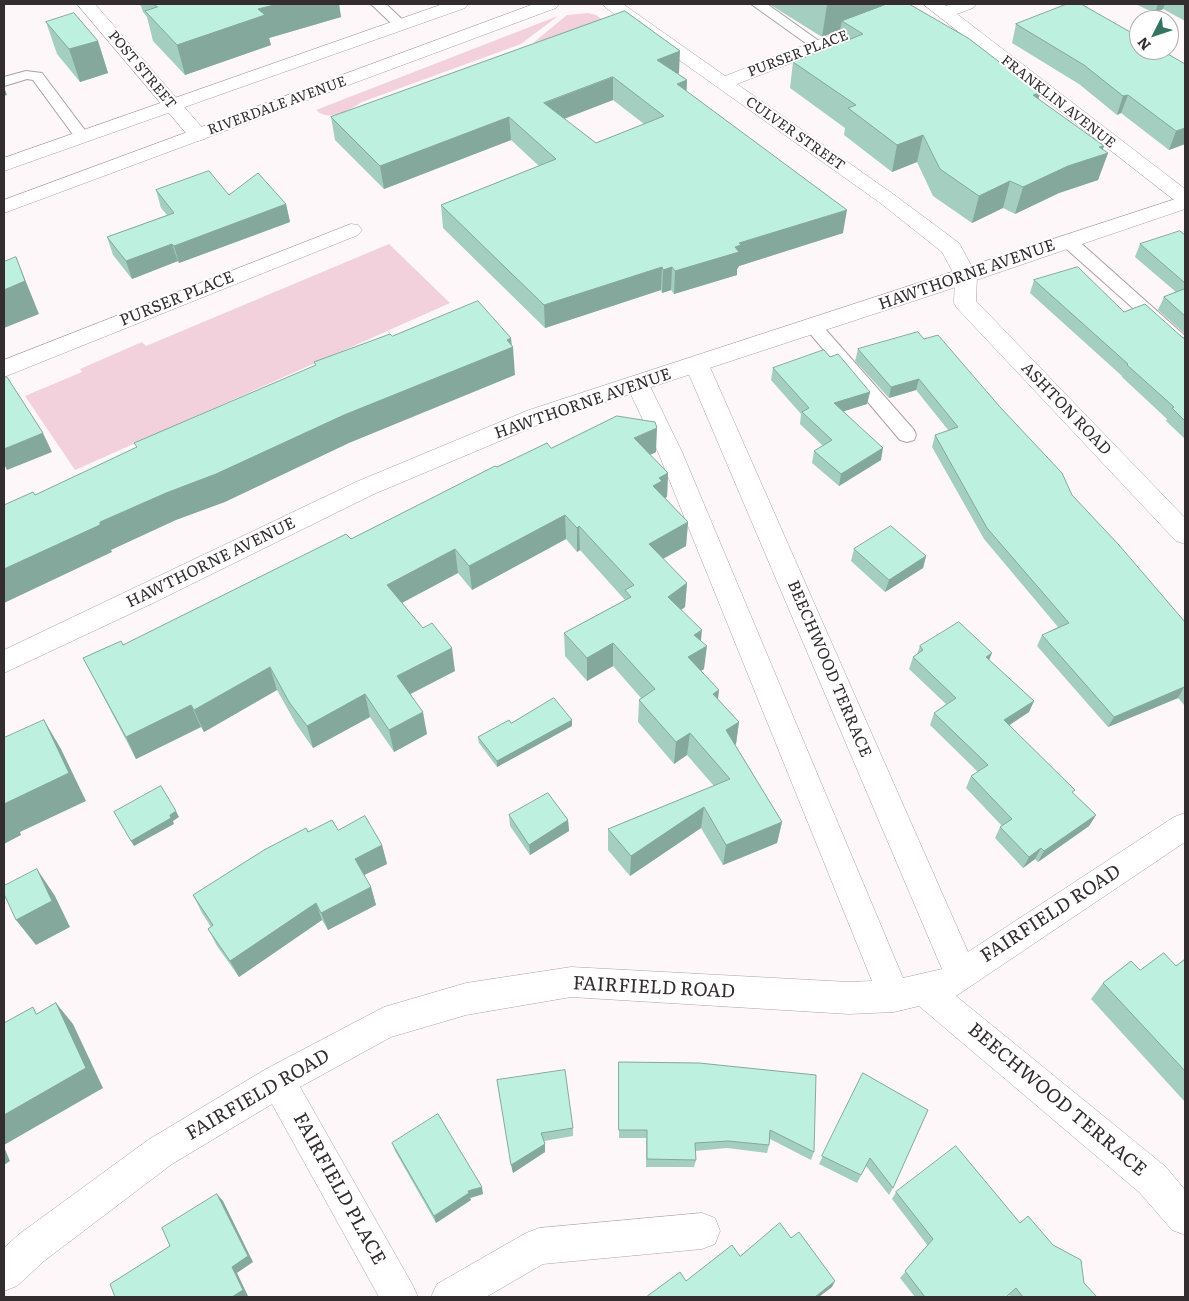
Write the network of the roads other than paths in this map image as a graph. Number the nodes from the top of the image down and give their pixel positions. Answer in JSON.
{"nodes":[{"id":1,"x":86,"y":4,"type":"edge"},
{"id":2,"x":378,"y":4,"type":"edge"},
{"id":3,"x":459,"y":4,"type":"edge"},
{"id":4,"x":550,"y":4,"type":"edge"},
{"id":5,"x":612,"y":4,"type":"edge"},
{"id":6,"x":758,"y":4,"type":"edge"},
{"id":7,"x":967,"y":4,"type":"edge"},
{"id":8,"x":930,"y":8,"type":"edge"},
{"id":9,"x":889,"y":19,"type":"edge"},
{"id":10,"x":400,"y":24,"type":"junction"},
{"id":11,"x":820,"y":46,"type":"junction"},
{"id":12,"x":4,"y":82,"type":"edge"},
{"id":13,"x":723,"y":83,"type":"junction"},
{"id":14,"x":172,"y":105,"type":"junction"},
{"id":15,"x":198,"y":135,"type":"junction"},
{"id":16,"x":82,"y":137,"type":"junction"},
{"id":17,"x":4,"y":165,"type":"edge"},
{"id":18,"x":1185,"y":200,"type":"edge"},
{"id":19,"x":4,"y":207,"type":"edge"},
{"id":20,"x":351,"y":230,"type":"dead end"},
{"id":21,"x":1068,"y":241,"type":"junction"},
{"id":22,"x":966,"y":276,"type":"junction"},
{"id":23,"x":813,"y":326,"type":"junction"},
{"id":24,"x":1185,"y":345,"type":"edge"},
{"id":25,"x":697,"y":365,"type":"junction"},
{"id":26,"x":4,"y":369,"type":"edge"},
{"id":27,"x":638,"y":384,"type":"junction"},
{"id":28,"x":907,"y":435,"type":"dead end"},
{"id":29,"x":1185,"y":534,"type":"edge"},
{"id":30,"x":4,"y":662,"type":"edge"},
{"id":31,"x":1185,"y":826,"type":"edge"},
{"id":32,"x":961,"y":974,"type":"junction"},
{"id":33,"x":909,"y":993,"type":"junction"},
{"id":34,"x":278,"y":1081,"type":"junction"},
{"id":35,"x":1185,"y":1217,"type":"edge"},
{"id":36,"x":702,"y":1231,"type":"dead end"},
{"id":37,"x":4,"y":1273,"type":"edge"},
{"id":38,"x":399,"y":1297,"type":"edge"},
{"id":39,"x":450,"y":1297,"type":"edge"}],
"edges":[{"from":1,"to":14,"type":"street","name":"POST STREET"},
{"from":2,"to":10,"type":"lane"},
{"from":3,"to":10,"type":"street"},
{"from":4,"to":15,"type":"street","name":"RIVERDALE AVENUE"},
{"from":5,"to":13,"type":"street","name":"CULVER STREET"},
{"from":6,"to":11,"type":"lane"},
{"from":7,"to":8,"type":"street"},
{"from":8,"to":18,"type":"street","name":"FRANKLIN AVENUE"},
{"from":9,"to":11,"type":"street","name":"PURSER PLACE"},
{"from":10,"to":14,"type":"street"},
{"from":11,"to":13,"type":"street","name":"PURSER PLACE"},
{"from":12,"to":16,"type":"lane"},
{"from":13,"to":22,"type":"street","name":"CULVER STREET"},
{"from":14,"to":15,"type":"street","name":"POST STREET"},
{"from":14,"to":16,"type":"street"},
{"from":15,"to":19,"type":"street","name":"RIVERDALE AVENUE"},
{"from":16,"to":17,"type":"street"},
{"from":18,"to":21,"type":"street","name":"HAWTHORNE AVENUE"},
{"from":20,"to":26,"type":"street","name":"PURSER PLACE"},
{"from":21,"to":22,"type":"street","name":"HAWTHORNE AVENUE"},
{"from":21,"to":24,"type":"lane"},
{"from":22,"to":23,"type":"street","name":"HAWTHORNE AVENUE"},
{"from":22,"to":29,"type":"street","name":"ASHTON ROAD"},
{"from":23,"to":25,"type":"street","name":"HAWTHORNE AVENUE"},
{"from":23,"to":28,"type":"lane"},
{"from":25,"to":27,"type":"street","name":"HAWTHORNE AVENUE"},
{"from":25,"to":32,"type":"street","name":"BEECHWOOD TERRACE"},
{"from":27,"to":30,"type":"street","name":"HAWTHORNE AVENUE"},
{"from":27,"to":33,"type":"street","name":"BEECHWOOD TERRACE"},
{"from":31,"to":32,"type":"street","name":"FAIRFIELD ROAD"},
{"from":32,"to":33,"type":"street","name":"FAIRFIELD ROAD"},
{"from":33,"to":34,"type":"street","name":"FAIRFIELD ROAD"},
{"from":33,"to":35,"type":"street","name":"BEECHWOOD TERRACE"},
{"from":34,"to":37,"type":"street","name":"FAIRFIELD ROAD"},
{"from":34,"to":38,"type":"street","name":"FAIRFIELD PLACE"},
{"from":36,"to":39,"type":"street"}]}
